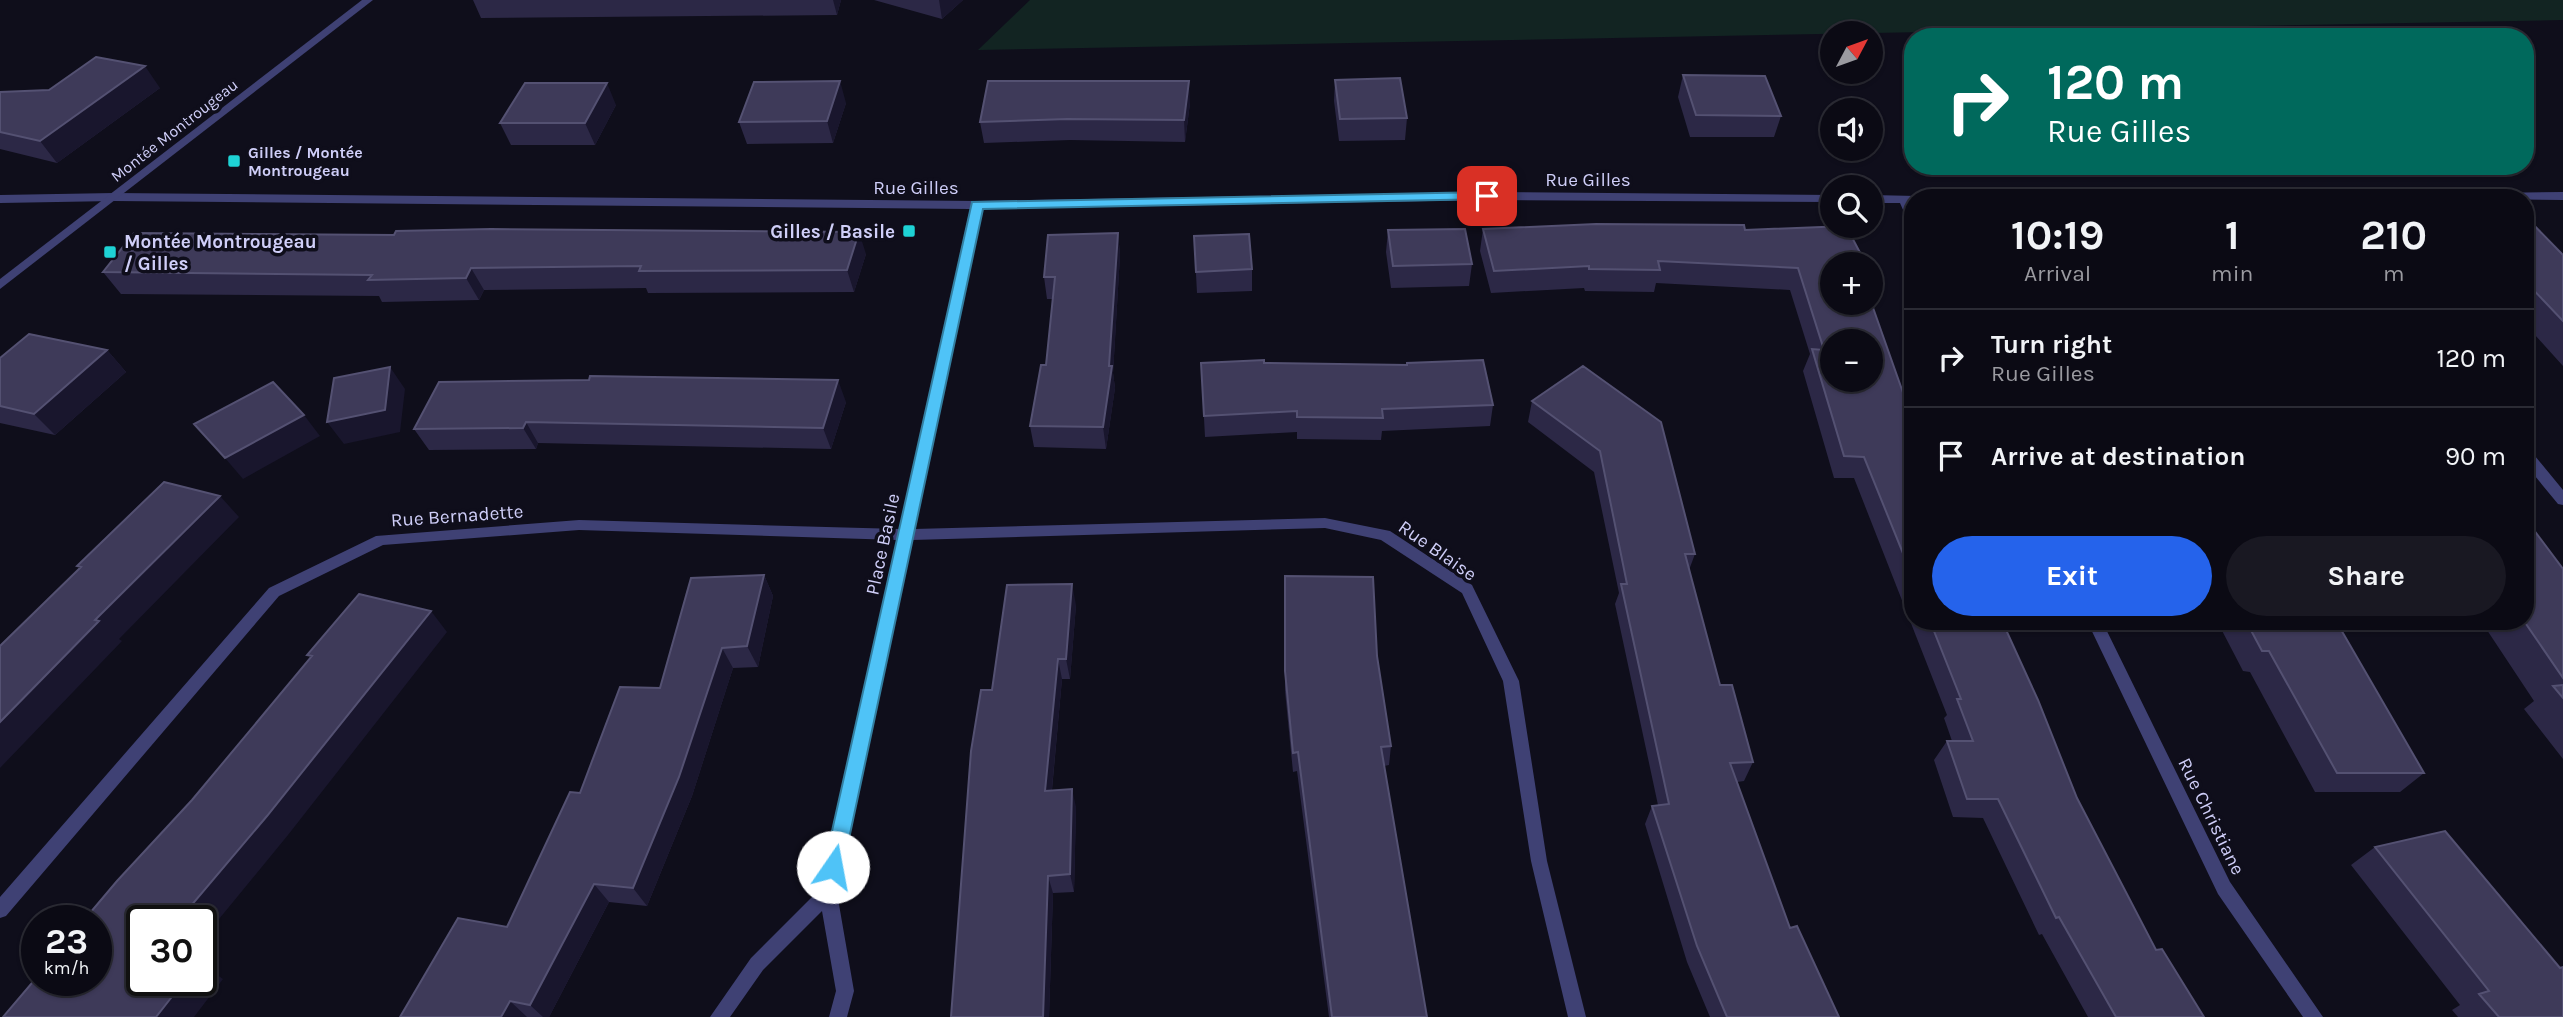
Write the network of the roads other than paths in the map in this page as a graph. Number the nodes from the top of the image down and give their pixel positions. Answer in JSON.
{"nodes":[{"id":1,"x":368,"y":0,"type":"edge"},
{"id":2,"x":2534,"y":196,"type":"edge"},
{"id":3,"x":2563,"y":196,"type":"edge"},
{"id":4,"x":114,"y":197,"type":"junction"},
{"id":5,"x":1820,"y":198,"type":"edge"},
{"id":6,"x":0,"y":199,"type":"edge"},
{"id":7,"x":1883,"y":199,"type":"edge"},
{"id":8,"x":1904,"y":199,"type":"edge"},
{"id":9,"x":977,"y":205,"type":"junction"},
{"id":10,"x":0,"y":285,"type":"edge"},
{"id":11,"x":2534,"y":465,"type":"edge"},
{"id":12,"x":2563,"y":500,"type":"edge"},
{"id":13,"x":905,"y":535,"type":"junction"},
{"id":14,"x":2098,"y":630,"type":"edge"},
{"id":15,"x":828,"y":893,"type":"junction"},
{"id":16,"x":0,"y":910,"type":"edge"},
{"id":17,"x":719,"y":1017,"type":"edge"},
{"id":18,"x":838,"y":1017,"type":"edge"},
{"id":19,"x":1577,"y":1017,"type":"edge"},
{"id":20,"x":2314,"y":1017,"type":"edge"}],
"edges":[{"from":1,"to":4,"type":"street","name":"Montée Montrougeau"},
{"from":2,"to":3,"type":"street"},
{"from":4,"to":6,"type":"street","name":"Rue Gilles"},
{"from":4,"to":9,"type":"street","name":"Rue Gilles"},
{"from":4,"to":10,"type":"street","name":"Montée Montrougeau"},
{"from":5,"to":9,"type":"street","name":"Rue Gilles"},
{"from":7,"to":8,"type":"street"},
{"from":9,"to":13,"type":"street","name":"Place Basile"},
{"from":11,"to":12,"type":"street"},
{"from":13,"to":15,"type":"street","name":"Place Basile"},
{"from":13,"to":16,"type":"street","name":"Rue Bernadette"},
{"from":13,"to":19,"type":"street","name":"Rue Blaise"},
{"from":14,"to":20,"type":"street","name":"Rue Christiane"},
{"from":15,"to":17,"type":"street"},
{"from":15,"to":18,"type":"street","name":"Place Basile"}]}
